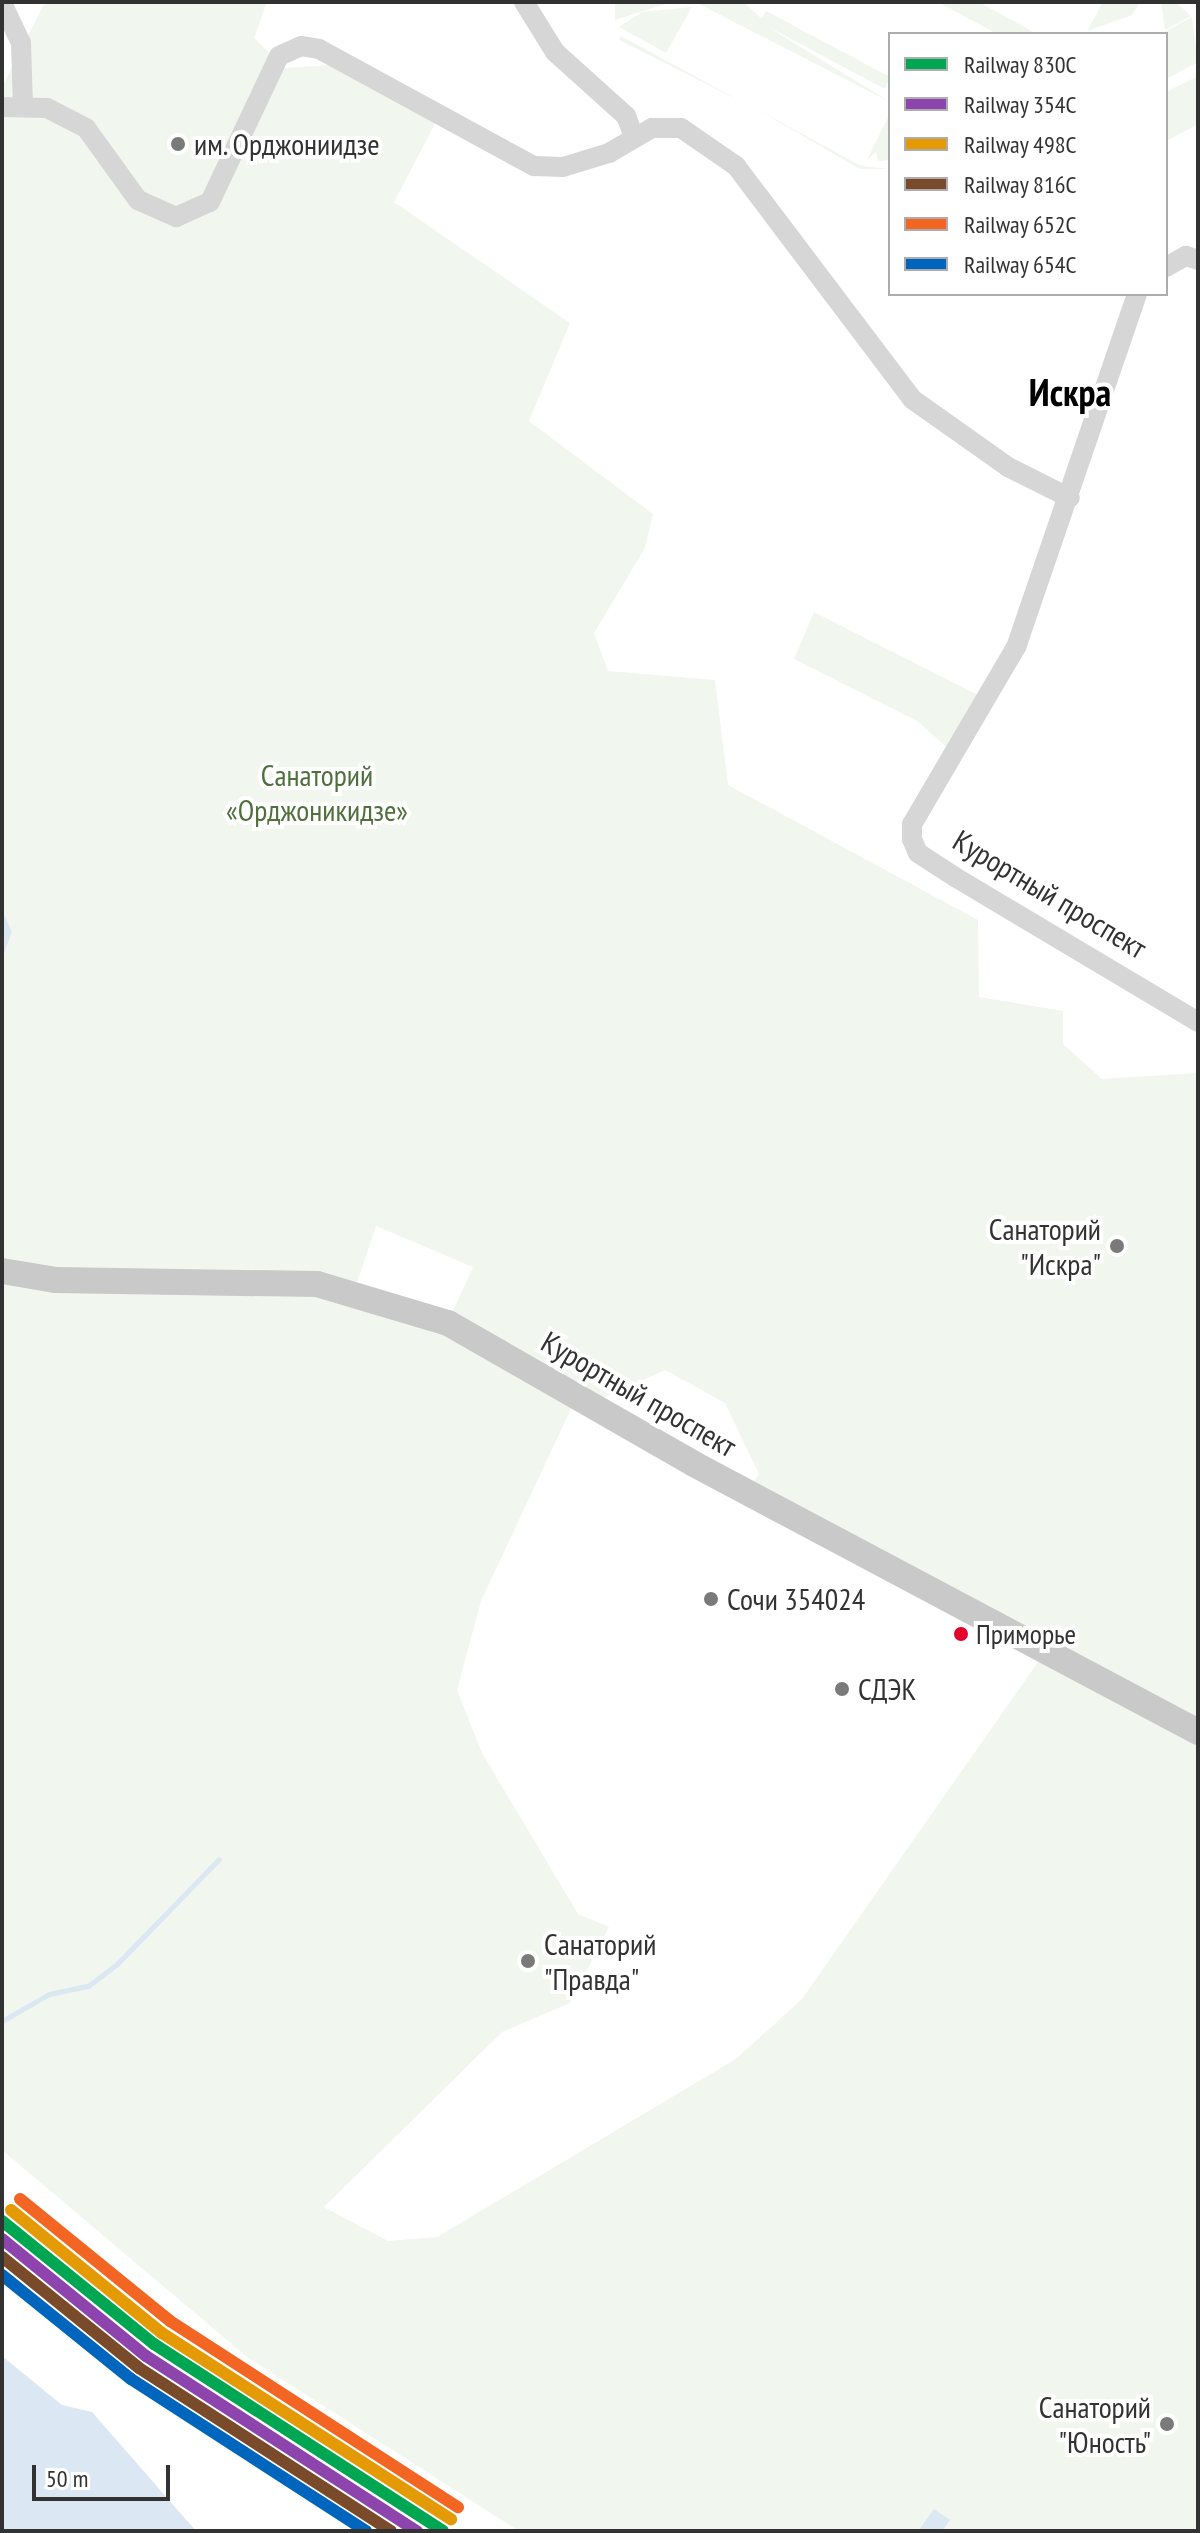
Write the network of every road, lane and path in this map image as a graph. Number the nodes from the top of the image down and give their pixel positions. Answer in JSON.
{"nodes":[{"id":1,"x":524,"y":2,"type":"edge"},
{"id":2,"x":2,"y":3,"type":"edge"},
{"id":3,"x":23,"y":105,"type":"junction"},
{"id":4,"x":2,"y":107,"type":"edge"},
{"id":5,"x":634,"y":137,"type":"junction"},
{"id":6,"x":1192,"y":258,"type":"edge"},
{"id":7,"x":1168,"y":266,"type":"edge"},
{"id":8,"x":1136,"y":296,"type":"edge"},
{"id":9,"x":1070,"y":498,"type":"junction"},
{"id":10,"x":1198,"y":1022,"type":"edge"},
{"id":11,"x":2,"y":1271,"type":"edge"},
{"id":12,"x":1198,"y":1732,"type":"edge"}],
"edges":[{"from":1,"to":5,"type":"street"},
{"from":2,"to":3,"type":"street"},
{"from":3,"to":4,"type":"street"},
{"from":3,"to":5,"type":"street"},
{"from":5,"to":9,"type":"street"},
{"from":6,"to":7,"type":"street"},
{"from":8,"to":9,"type":"street","name":"Курортный проспект"},
{"from":9,"to":10,"type":"street","name":"Курортный проспект"},
{"from":11,"to":12,"type":"main road","name":"Курортный проспект"}]}
